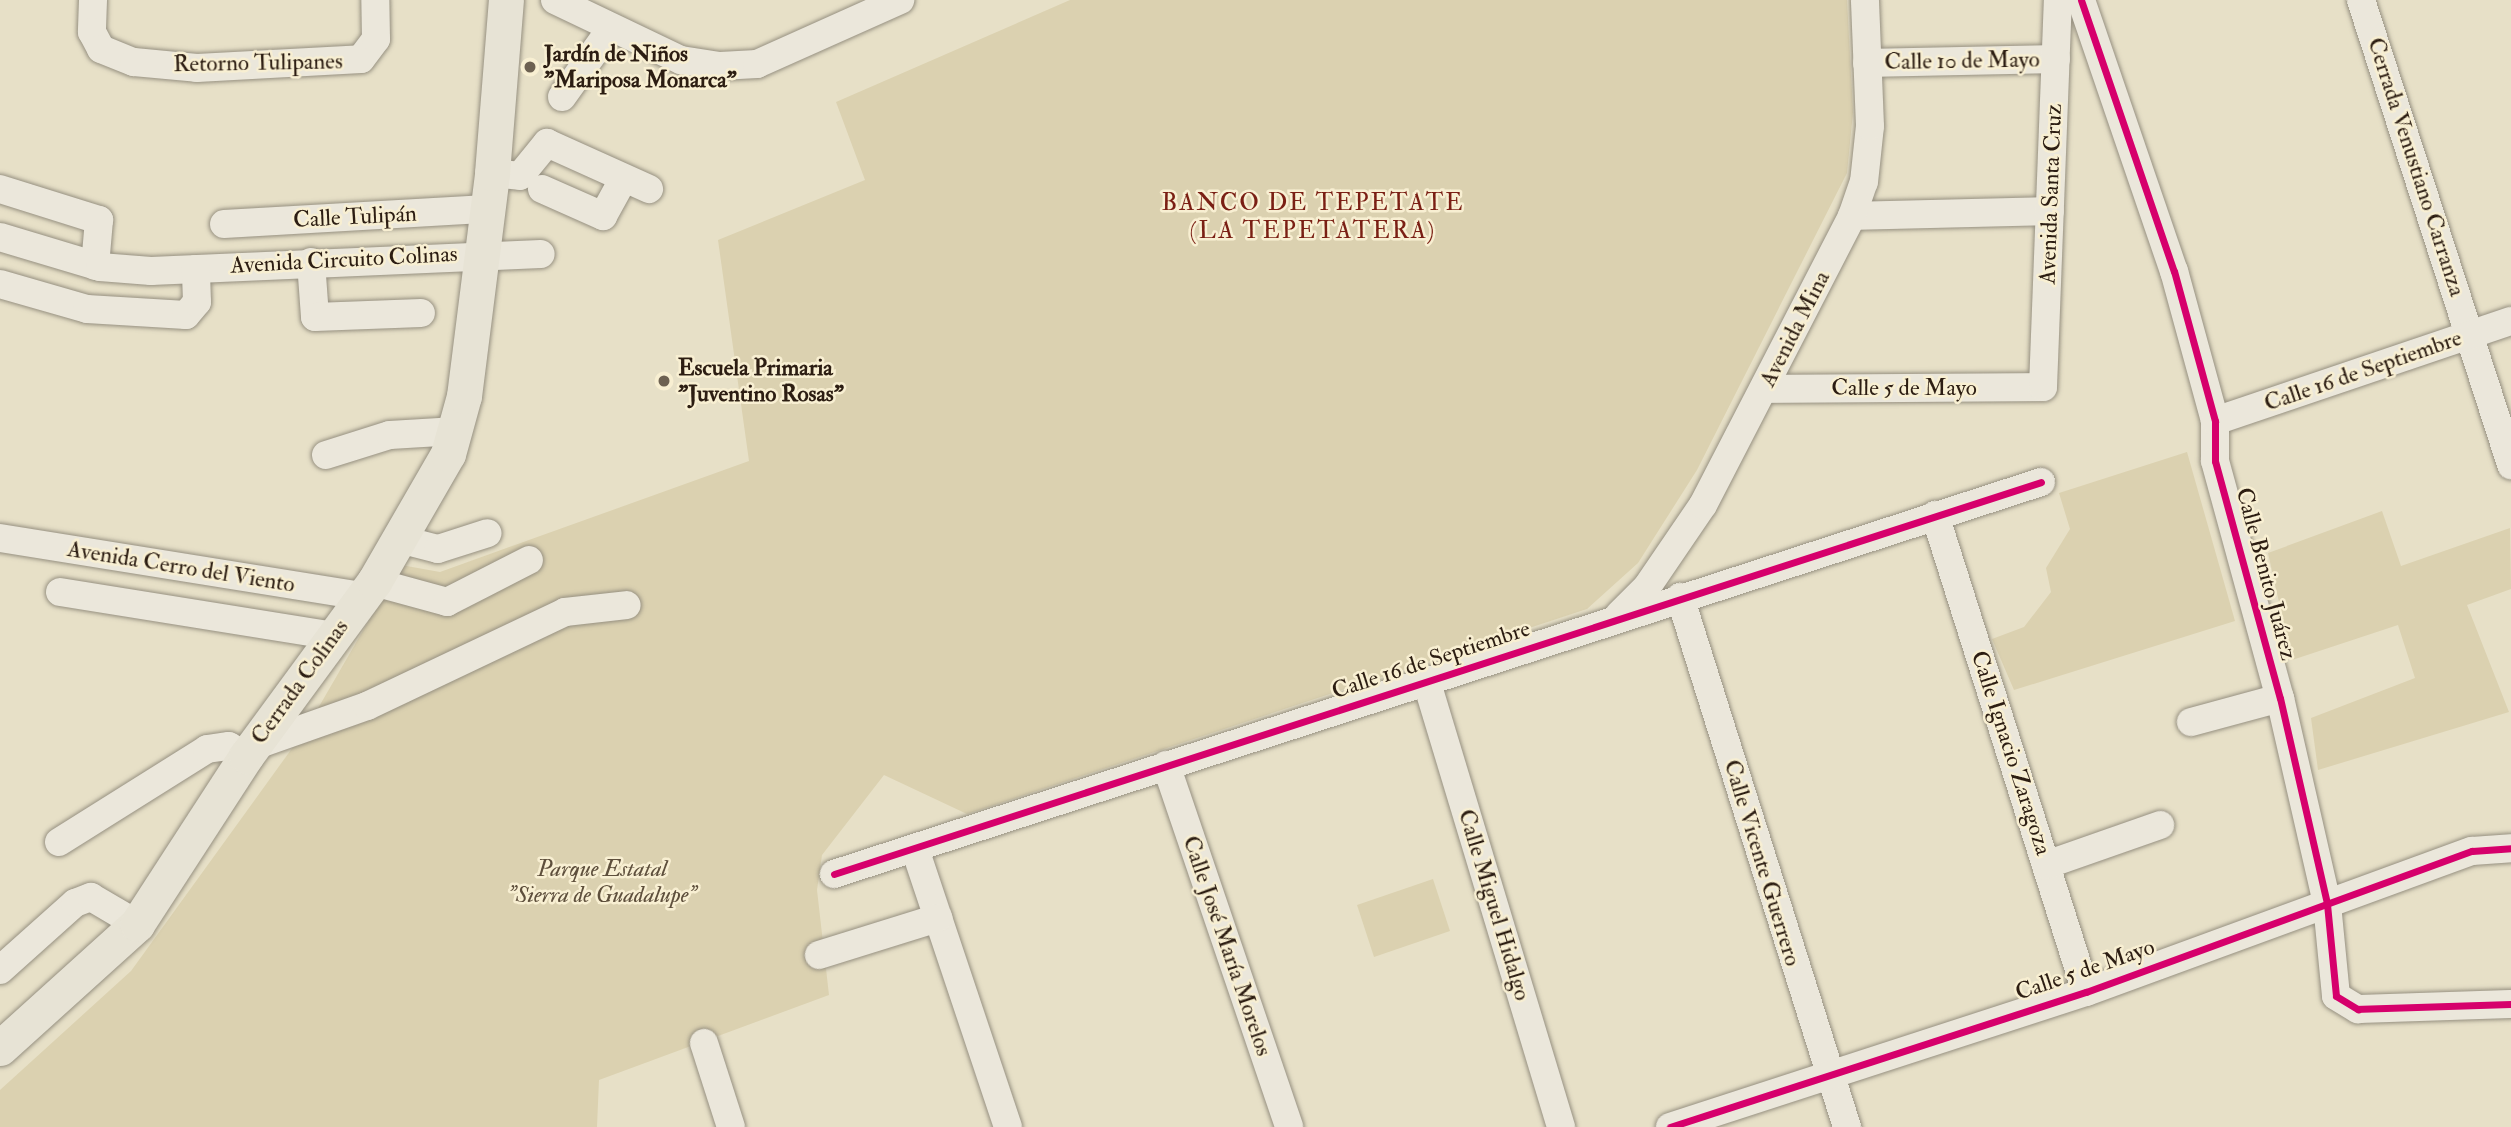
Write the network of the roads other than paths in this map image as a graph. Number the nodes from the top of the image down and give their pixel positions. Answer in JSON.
{"nodes":[{"id":1,"x":93,"y":0,"type":"edge"},
{"id":2,"x":375,"y":0,"type":"edge"},
{"id":3,"x":506,"y":0,"type":"edge"},
{"id":4,"x":555,"y":0,"type":"edge"},
{"id":5,"x":1864,"y":0,"type":"edge"},
{"id":6,"x":2058,"y":0,"type":"edge"},
{"id":7,"x":2081,"y":0,"type":"edge"},
{"id":8,"x":2369,"y":2,"type":"edge"},
{"id":9,"x":886,"y":3,"type":"edge"},
{"id":10,"x":610,"y":30,"type":"junction"},
{"id":11,"x":2056,"y":59,"type":"junction"},
{"id":12,"x":1867,"y":63,"type":"junction"},
{"id":13,"x":562,"y":97,"type":"dead end"},
{"id":14,"x":492,"y":173,"type":"junction"},
{"id":15,"x":0,"y":189,"type":"edge"},
{"id":16,"x":542,"y":189,"type":"dead end"},
{"id":17,"x":487,"y":209,"type":"junction"},
{"id":18,"x":2050,"y":211,"type":"junction"},
{"id":19,"x":1852,"y":216,"type":"junction"},
{"id":20,"x":223,"y":224,"type":"dead end"},
{"id":21,"x":0,"y":237,"type":"edge"},
{"id":22,"x":481,"y":252,"type":"junction"},
{"id":23,"x":541,"y":254,"type":"dead end"},
{"id":24,"x":311,"y":262,"type":"junction"},
{"id":25,"x":95,"y":266,"type":"junction"},
{"id":26,"x":197,"y":269,"type":"junction"},
{"id":27,"x":0,"y":284,"type":"edge"},
{"id":28,"x":421,"y":313,"type":"dead end"},
{"id":29,"x":2511,"y":321,"type":"edge"},
{"id":30,"x":2471,"y":334,"type":"junction"},
{"id":31,"x":2043,"y":387,"type":"joint"},
{"id":32,"x":1765,"y":389,"type":"junction"},
{"id":33,"x":2215,"y":421,"type":"junction"},
{"id":34,"x":456,"y":431,"type":"junction"},
{"id":35,"x":326,"y":455,"type":"dead end"},
{"id":36,"x":2511,"y":465,"type":"edge"},
{"id":37,"x":2041,"y":482,"type":"dead end"},
{"id":38,"x":1935,"y":514,"type":"junction"},
{"id":39,"x":488,"y":533,"type":"dead end"},
{"id":40,"x":0,"y":538,"type":"edge"},
{"id":41,"x":399,"y":539,"type":"junction"},
{"id":42,"x":528,"y":561,"type":"dead end"},
{"id":43,"x":368,"y":589,"type":"junction"},
{"id":44,"x":60,"y":592,"type":"dead end"},
{"id":45,"x":1680,"y":597,"type":"junction"},
{"id":46,"x":627,"y":605,"type":"dead end"},
{"id":47,"x":1613,"y":621,"type":"junction"},
{"id":48,"x":334,"y":636,"type":"junction"},
{"id":49,"x":1427,"y":683,"type":"junction"},
{"id":50,"x":2280,"y":698,"type":"junction"},
{"id":51,"x":2191,"y":722,"type":"dead end"},
{"id":52,"x":250,"y":751,"type":"junction"},
{"id":53,"x":1166,"y":765,"type":"junction"},
{"id":54,"x":2160,"y":825,"type":"dead end"},
{"id":55,"x":59,"y":842,"type":"dead end"},
{"id":56,"x":2511,"y":848,"type":"edge"},
{"id":57,"x":915,"y":849,"type":"junction"},
{"id":58,"x":2046,"y":865,"type":"junction"},
{"id":59,"x":834,"y":874,"type":"dead end"},
{"id":60,"x":2327,"y":904,"type":"junction"},
{"id":61,"x":938,"y":918,"type":"junction"},
{"id":62,"x":137,"y":924,"type":"junction"},
{"id":63,"x":819,"y":955,"type":"dead end"},
{"id":64,"x":0,"y":970,"type":"edge"},
{"id":65,"x":2086,"y":992,"type":"junction"},
{"id":66,"x":2511,"y":1004,"type":"edge"},
{"id":67,"x":704,"y":1043,"type":"dead end"},
{"id":68,"x":0,"y":1048,"type":"edge"},
{"id":69,"x":1828,"y":1076,"type":"junction"},
{"id":70,"x":731,"y":1127,"type":"edge"},
{"id":71,"x":1008,"y":1127,"type":"edge"},
{"id":72,"x":1289,"y":1127,"type":"edge"},
{"id":73,"x":1561,"y":1127,"type":"edge"},
{"id":74,"x":1670,"y":1127,"type":"edge"},
{"id":75,"x":1847,"y":1127,"type":"edge"}],
"edges":[{"from":1,"to":2,"type":"street","name":"Retorno Tulipanes"},
{"from":3,"to":14,"type":"main road","name":"Avenida Circuito Colinas"},
{"from":4,"to":10,"type":"street"},
{"from":5,"to":12,"type":"street","name":"Avenida Mina"},
{"from":6,"to":11,"type":"street","name":"Avenida Santa Cruz"},
{"from":7,"to":33,"type":"street","name":"Calle Benito Juárez"},
{"from":8,"to":30,"type":"street","name":"Cerrada Venustiano Carranza"},
{"from":9,"to":10,"type":"street"},
{"from":10,"to":13,"type":"street"},
{"from":11,"to":12,"type":"street","name":"Calle 10 de Mayo"},
{"from":11,"to":18,"type":"street","name":"Avenida Santa Cruz"},
{"from":12,"to":19,"type":"street","name":"Avenida Mina"},
{"from":14,"to":16,"type":"street"},
{"from":14,"to":17,"type":"main road","name":"Avenida Circuito Colinas"},
{"from":15,"to":25,"type":"street"},
{"from":17,"to":20,"type":"street","name":"Calle Tulipán"},
{"from":17,"to":22,"type":"main road","name":"Avenida Circuito Colinas"},
{"from":18,"to":19,"type":"street"},
{"from":18,"to":31,"type":"street","name":"Avenida Santa Cruz"},
{"from":19,"to":32,"type":"street","name":"Avenida Mina"},
{"from":21,"to":25,"type":"street","name":"Avenida Circuito Colinas"},
{"from":22,"to":23,"type":"street"},
{"from":22,"to":24,"type":"street","name":"Avenida Circuito Colinas"},
{"from":22,"to":34,"type":"main road","name":"Cerrada Colinas"},
{"from":24,"to":26,"type":"street","name":"Avenida Circuito Colinas"},
{"from":24,"to":28,"type":"street"},
{"from":25,"to":26,"type":"street","name":"Avenida Circuito Colinas"},
{"from":26,"to":27,"type":"street"},
{"from":29,"to":30,"type":"street","name":"Calle 16 de Septiembre"},
{"from":30,"to":33,"type":"street","name":"Calle 16 de Septiembre"},
{"from":30,"to":36,"type":"street","name":"Cerrada Venustiano Carranza"},
{"from":31,"to":32,"type":"street","name":"Calle 5 de Mayo"},
{"from":32,"to":47,"type":"street","name":"Avenida Mina"},
{"from":33,"to":50,"type":"street","name":"Calle Benito Juárez"},
{"from":34,"to":35,"type":"street"},
{"from":34,"to":41,"type":"main road","name":"Cerrada Colinas"},
{"from":37,"to":38,"type":"street","name":"Calle 16 de Septiembre"},
{"from":38,"to":45,"type":"street","name":"Calle 16 de Septiembre"},
{"from":38,"to":58,"type":"street","name":"Calle Ignacio Zaragoza"},
{"from":39,"to":41,"type":"street"},
{"from":40,"to":43,"type":"street","name":"Avenida Cerro del Viento"},
{"from":41,"to":43,"type":"main road","name":"Cerrada Colinas"},
{"from":42,"to":43,"type":"street","name":"Avenida Cerro del Viento"},
{"from":43,"to":48,"type":"main road","name":"Cerrada Colinas"},
{"from":44,"to":48,"type":"street"},
{"from":45,"to":47,"type":"street","name":"Calle 16 de Septiembre"},
{"from":45,"to":69,"type":"street","name":"Calle Vicente Guerrero"},
{"from":46,"to":52,"type":"street"},
{"from":47,"to":49,"type":"street","name":"Calle 16 de Septiembre"},
{"from":48,"to":52,"type":"main road","name":"Cerrada Colinas"},
{"from":49,"to":53,"type":"street","name":"Calle 16 de Septiembre"},
{"from":49,"to":73,"type":"street","name":"Calle Miguel Hidalgo"},
{"from":50,"to":51,"type":"street"},
{"from":50,"to":60,"type":"street","name":"Calle Benito Juárez"},
{"from":52,"to":55,"type":"street"},
{"from":52,"to":62,"type":"main road","name":"Cerrada Colinas"},
{"from":53,"to":57,"type":"street","name":"Calle 16 de Septiembre"},
{"from":53,"to":72,"type":"street","name":"Calle José María Morelos"},
{"from":54,"to":58,"type":"street"},
{"from":56,"to":60,"type":"street","name":"Calle 5 de Mayo"},
{"from":57,"to":59,"type":"street","name":"Calle 16 de Septiembre"},
{"from":57,"to":61,"type":"street"},
{"from":58,"to":65,"type":"street","name":"Calle Ignacio Zaragoza"},
{"from":60,"to":65,"type":"street","name":"Calle 5 de Mayo"},
{"from":60,"to":66,"type":"street","name":"Calle Benito Juárez"},
{"from":61,"to":63,"type":"street"},
{"from":61,"to":71,"type":"street"},
{"from":62,"to":64,"type":"street"},
{"from":62,"to":68,"type":"main road","name":"Cerrada Colinas"},
{"from":65,"to":69,"type":"street","name":"Calle 5 de Mayo"},
{"from":67,"to":70,"type":"street"},
{"from":69,"to":74,"type":"street","name":"Calle 5 de Mayo"},
{"from":69,"to":75,"type":"street","name":"Calle Vicente Guerrero"}]}
